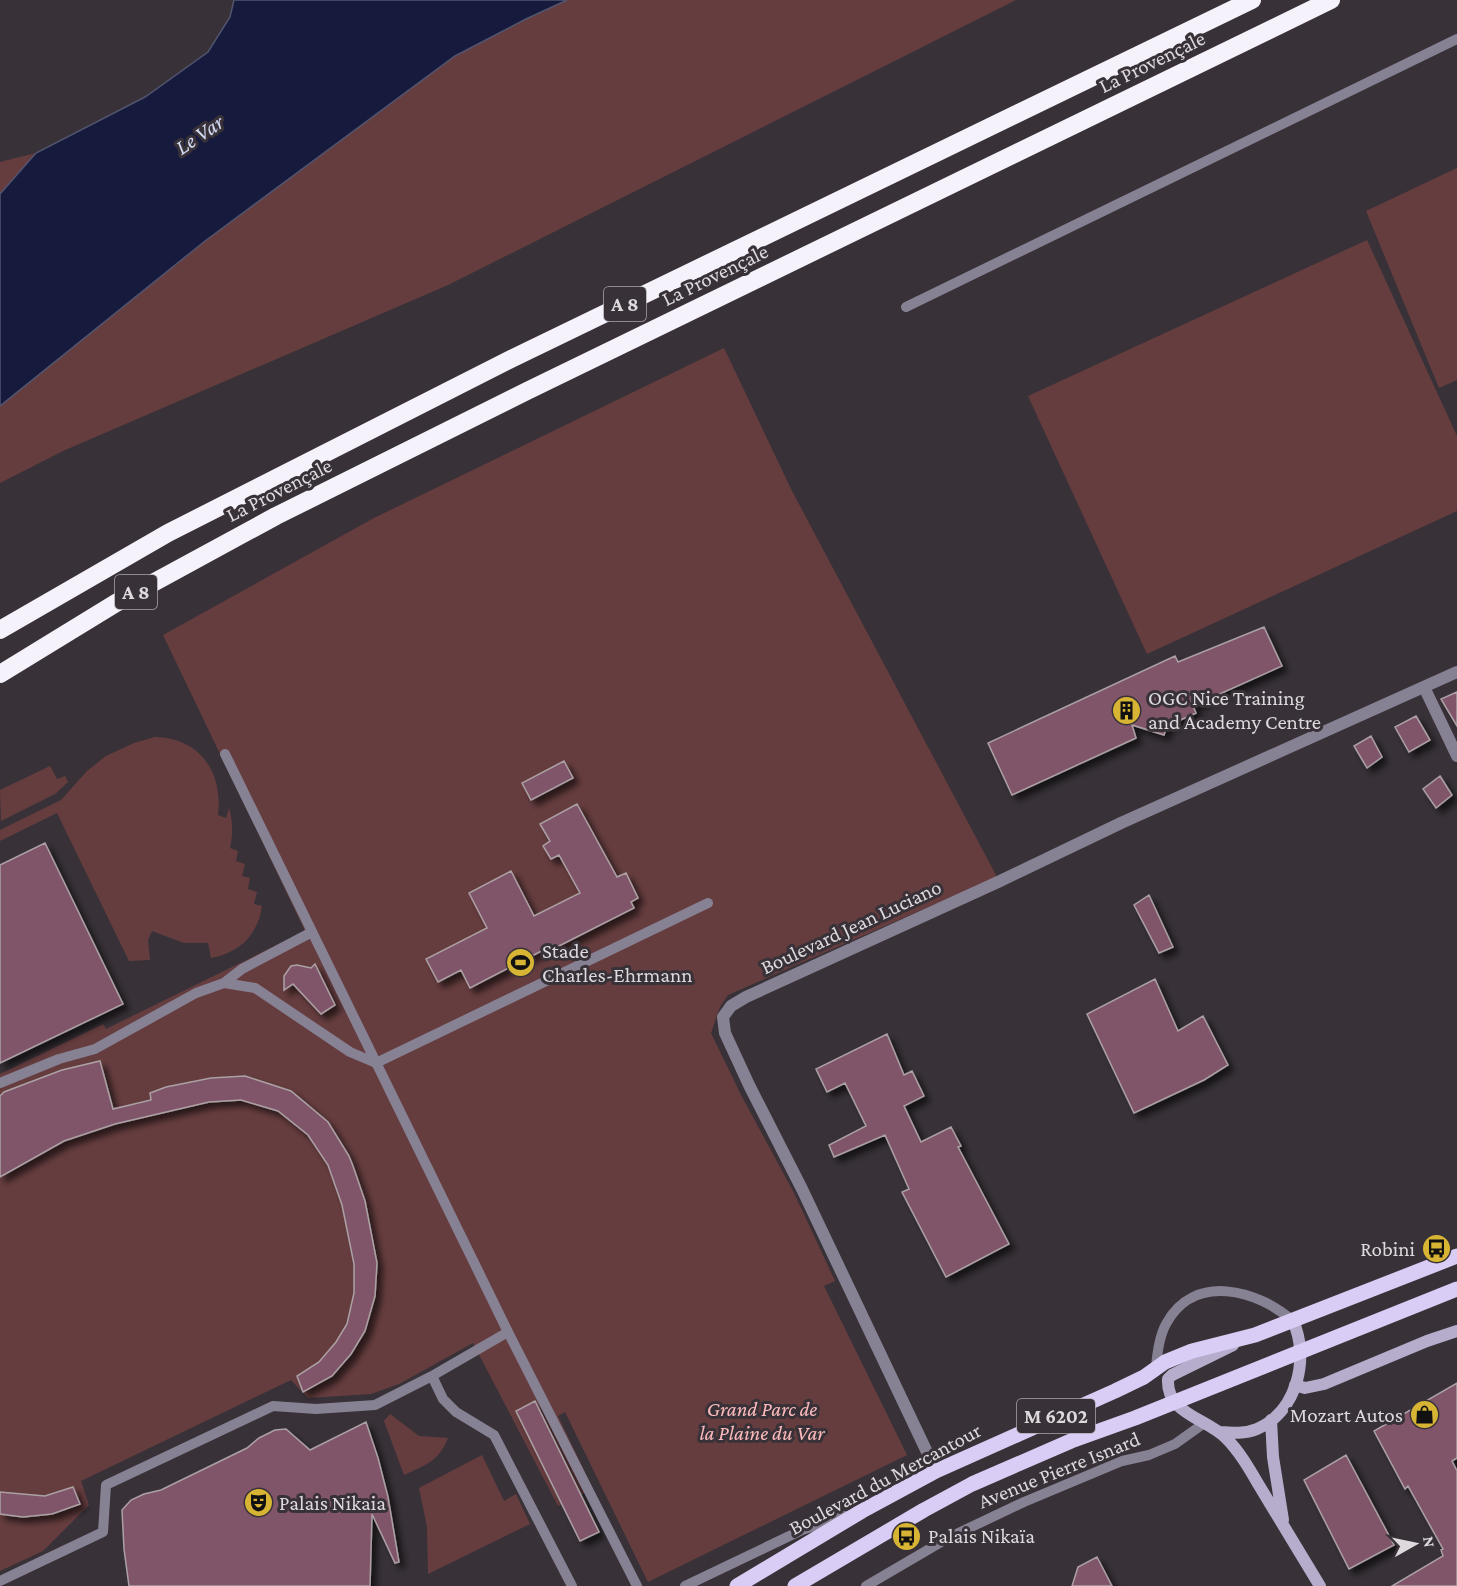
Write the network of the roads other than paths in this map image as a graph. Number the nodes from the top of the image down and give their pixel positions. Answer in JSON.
{"nodes":[{"id":1,"x":1252,"y":0,"type":"edge"},
{"id":2,"x":1331,"y":0,"type":"edge"},
{"id":3,"x":1457,"y":39,"type":"edge"},
{"id":4,"x":906,"y":307,"type":"dead end"},
{"id":5,"x":0,"y":630,"type":"edge"},
{"id":6,"x":1457,"y":672,"type":"edge"},
{"id":7,"x":0,"y":674,"type":"edge"},
{"id":8,"x":1424,"y":687,"type":"junction"},
{"id":9,"x":225,"y":754,"type":"dead end"},
{"id":10,"x":1457,"y":756,"type":"edge"},
{"id":11,"x":708,"y":903,"type":"dead end"},
{"id":12,"x":312,"y":932,"type":"junction"},
{"id":13,"x":224,"y":982,"type":"junction"},
{"id":14,"x":376,"y":1063,"type":"junction"},
{"id":15,"x":0,"y":1083,"type":"edge"},
{"id":16,"x":1457,"y":1256,"type":"edge"},
{"id":17,"x":1457,"y":1289,"type":"edge"},
{"id":18,"x":1293,"y":1321,"type":"junction"},
{"id":19,"x":508,"y":1332,"type":"junction"},
{"id":20,"x":1255,"y":1335,"type":"junction"},
{"id":21,"x":1456,"y":1335,"type":"edge"},
{"id":22,"x":1301,"y":1350,"type":"junction"},
{"id":23,"x":1156,"y":1368,"type":"junction"},
{"id":24,"x":432,"y":1376,"type":"junction"},
{"id":25,"x":1295,"y":1385,"type":"junction"},
{"id":26,"x":1174,"y":1402,"type":"junction"},
{"id":27,"x":1271,"y":1420,"type":"junction"},
{"id":28,"x":1203,"y":1424,"type":"junction"},
{"id":29,"x":1220,"y":1432,"type":"junction"},
{"id":30,"x":936,"y":1471,"type":"junction"},
{"id":31,"x":862,"y":1511,"type":"junction"},
{"id":32,"x":1284,"y":1525,"type":"junction"},
{"id":33,"x":0,"y":1581,"type":"edge"},
{"id":34,"x":572,"y":1586,"type":"edge"},
{"id":35,"x":636,"y":1586,"type":"edge"},
{"id":36,"x":685,"y":1586,"type":"edge"},
{"id":37,"x":736,"y":1586,"type":"edge"},
{"id":38,"x":795,"y":1586,"type":"edge"},
{"id":39,"x":866,"y":1586,"type":"edge"},
{"id":40,"x":1320,"y":1586,"type":"edge"}],
"edges":[{"from":1,"to":5,"type":"highway","name":"La Provençale","number":"A 8"},
{"from":2,"to":7,"type":"highway","name":"La Provençale","number":"A 8"},
{"from":3,"to":4,"type":"lane"},
{"from":6,"to":8,"type":"street","name":"Boulevard Jean Luciano"},
{"from":8,"to":10,"type":"street"},
{"from":8,"to":30,"type":"street","name":"Boulevard Jean Luciano"},
{"from":9,"to":12,"type":"lane"},
{"from":11,"to":14,"type":"lane"},
{"from":12,"to":13,"type":"lane"},
{"from":12,"to":14,"type":"lane"},
{"from":13,"to":14,"type":"lane"},
{"from":13,"to":15,"type":"lane"},
{"from":14,"to":19,"type":"lane"},
{"from":16,"to":18,"type":"main road","name":"Boulevard du Mercantour","number":"M 6202"},
{"from":17,"to":22,"type":"main road","number":"M 6202"},
{"from":18,"to":20,"type":"main road","name":"Boulevard du Mercantour","number":"M 6202"},
{"from":18,"to":22,"type":"main road"},
{"from":18,"to":23,"type":"lane"},
{"from":19,"to":24,"type":"lane"},
{"from":19,"to":35,"type":"lane"},
{"from":20,"to":23,"type":"main road","name":"Boulevard du Mercantour","number":"M 6202"},
{"from":20,"to":26,"type":"main road"},
{"from":21,"to":25,"type":"main road"},
{"from":22,"to":25,"type":"main road"},
{"from":22,"to":26,"type":"main road","number":"M 6202"},
{"from":23,"to":30,"type":"main road","name":"Boulevard du Mercantour","number":"M 6202"},
{"from":24,"to":33,"type":"lane"},
{"from":24,"to":34,"type":"lane"},
{"from":25,"to":27,"type":"main road"},
{"from":26,"to":28,"type":"main road"},
{"from":26,"to":38,"type":"main road","number":"M 6202"},
{"from":27,"to":29,"type":"main road"},
{"from":27,"to":32,"type":"main road"},
{"from":28,"to":29,"type":"main road"},
{"from":28,"to":39,"type":"lane","name":"Avenue Pierre Isnard"},
{"from":29,"to":32,"type":"main road"},
{"from":30,"to":31,"type":"main road","name":"Boulevard du Mercantour","number":"M 6202"},
{"from":31,"to":36,"type":"lane"},
{"from":31,"to":37,"type":"main road","name":"Boulevard du Mercantour","number":"M 6202"},
{"from":32,"to":40,"type":"main road"}]}
